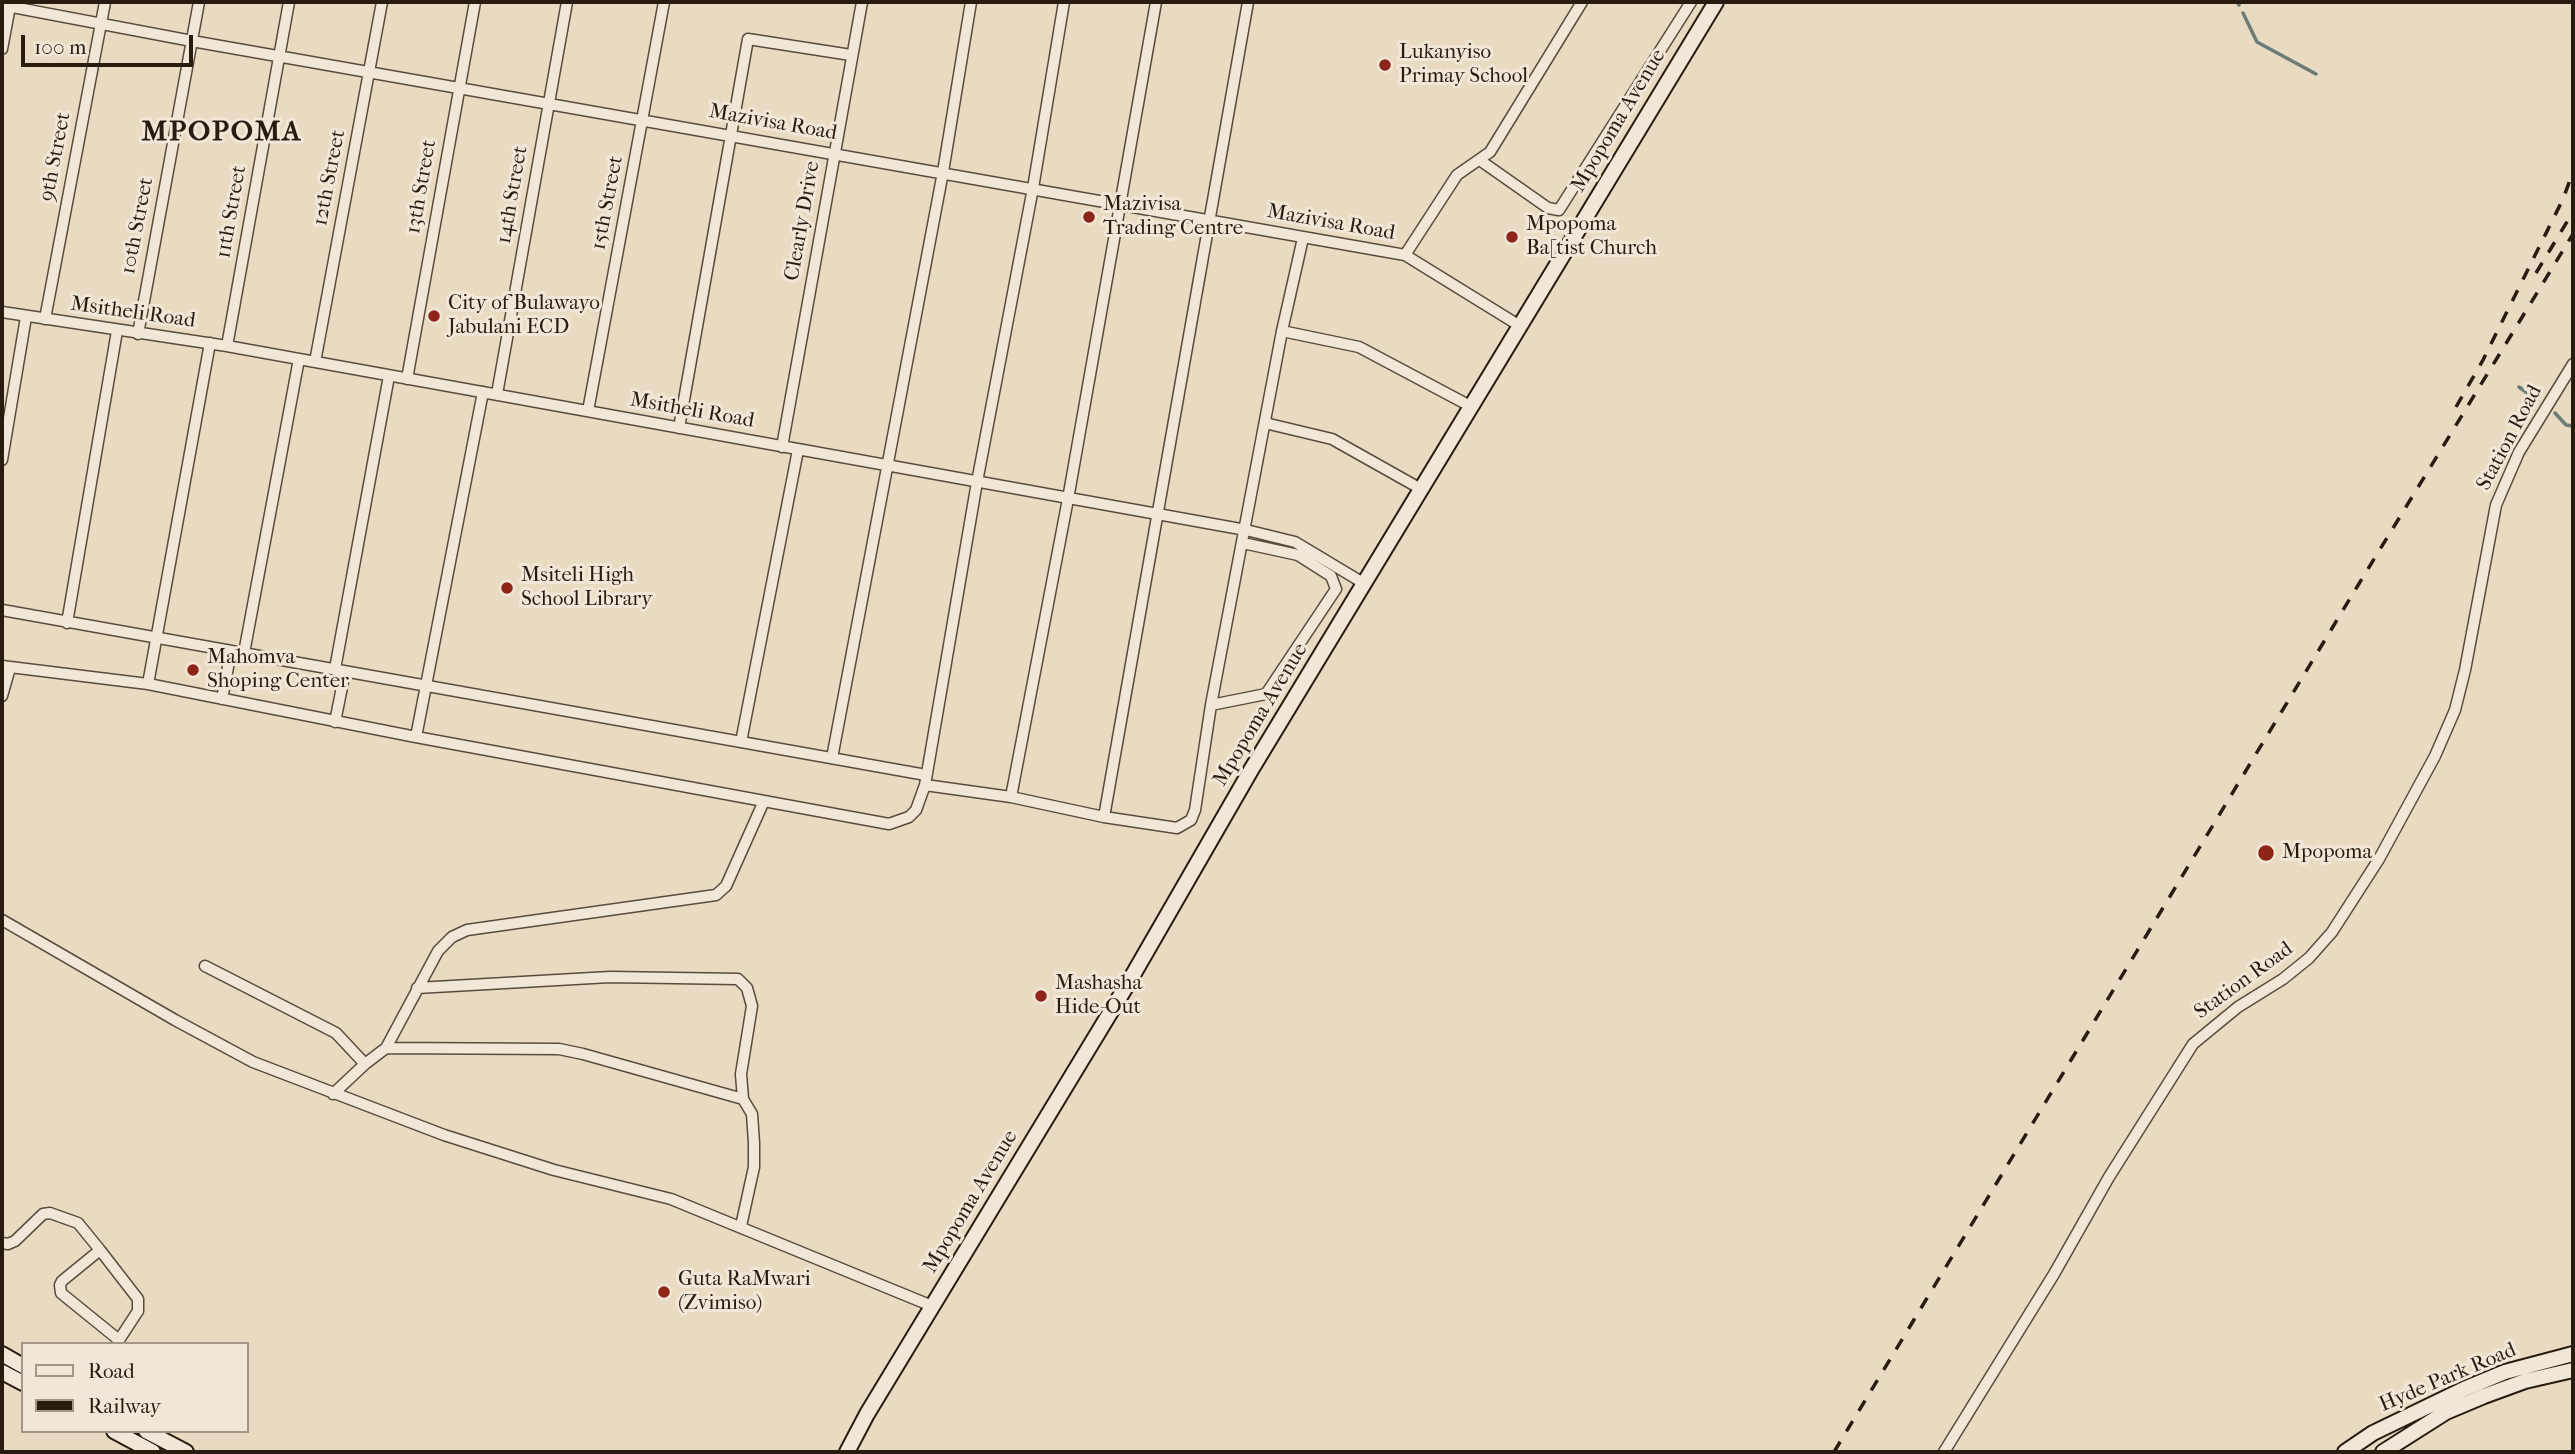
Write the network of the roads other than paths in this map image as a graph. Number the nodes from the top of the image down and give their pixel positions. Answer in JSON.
{"nodes":[{"id":1,"x":105,"y":2,"type":"edge"},
{"id":2,"x":199,"y":2,"type":"edge"},
{"id":3,"x":289,"y":2,"type":"edge"},
{"id":4,"x":382,"y":2,"type":"edge"},
{"id":5,"x":475,"y":2,"type":"edge"},
{"id":6,"x":567,"y":2,"type":"edge"},
{"id":7,"x":664,"y":2,"type":"edge"},
{"id":8,"x":862,"y":2,"type":"edge"},
{"id":9,"x":971,"y":2,"type":"edge"},
{"id":10,"x":1064,"y":2,"type":"edge"},
{"id":11,"x":1156,"y":2,"type":"edge"},
{"id":12,"x":1248,"y":2,"type":"edge"},
{"id":13,"x":1582,"y":2,"type":"edge"},
{"id":14,"x":1691,"y":2,"type":"edge"},
{"id":15,"x":1716,"y":2,"type":"edge"},
{"id":16,"x":6,"y":5,"type":"edge"},
{"id":17,"x":102,"y":23,"type":"junction"},
{"id":18,"x":192,"y":41,"type":"junction"},
{"id":19,"x":2,"y":49,"type":"edge"},
{"id":20,"x":280,"y":55,"type":"junction"},
{"id":21,"x":851,"y":55,"type":"junction"},
{"id":22,"x":370,"y":71,"type":"junction"},
{"id":23,"x":460,"y":87,"type":"junction"},
{"id":24,"x":548,"y":103,"type":"junction"},
{"id":25,"x":643,"y":119,"type":"junction"},
{"id":26,"x":731,"y":136,"type":"junction"},
{"id":27,"x":835,"y":154,"type":"junction"},
{"id":28,"x":1481,"y":161,"type":"junction"},
{"id":29,"x":943,"y":172,"type":"junction"},
{"id":30,"x":1033,"y":188,"type":"junction"},
{"id":31,"x":1120,"y":204,"type":"junction"},
{"id":32,"x":1210,"y":219,"type":"junction"},
{"id":33,"x":1303,"y":238,"type":"junction"},
{"id":34,"x":1405,"y":255,"type":"junction"},
{"id":35,"x":2,"y":312,"type":"edge"},
{"id":36,"x":26,"y":317,"type":"junction"},
{"id":37,"x":45,"y":319,"type":"junction"},
{"id":38,"x":1520,"y":326,"type":"junction"},
{"id":39,"x":117,"y":331,"type":"junction"},
{"id":40,"x":1282,"y":331,"type":"junction"},
{"id":41,"x":138,"y":334,"type":"junction"},
{"id":42,"x":210,"y":343,"type":"junction"},
{"id":43,"x":227,"y":346,"type":"junction"},
{"id":44,"x":299,"y":359,"type":"junction"},
{"id":45,"x":315,"y":362,"type":"junction"},
{"id":46,"x":2573,"y":364,"type":"edge"},
{"id":47,"x":389,"y":376,"type":"junction"},
{"id":48,"x":407,"y":379,"type":"junction"},
{"id":49,"x":483,"y":392,"type":"junction"},
{"id":50,"x":497,"y":394,"type":"junction"},
{"id":51,"x":1472,"y":407,"type":"junction"},
{"id":52,"x":588,"y":411,"type":"junction"},
{"id":53,"x":1265,"y":424,"type":"junction"},
{"id":54,"x":679,"y":428,"type":"junction"},
{"id":55,"x":782,"y":447,"type":"junction"},
{"id":56,"x":798,"y":450,"type":"junction"},
{"id":57,"x":2,"y":460,"type":"edge"},
{"id":58,"x":889,"y":466,"type":"junction"},
{"id":59,"x":977,"y":482,"type":"junction"},
{"id":60,"x":1421,"y":489,"type":"junction"},
{"id":61,"x":1068,"y":499,"type":"junction"},
{"id":62,"x":1157,"y":516,"type":"junction"},
{"id":63,"x":1246,"y":530,"type":"junction"},
{"id":64,"x":1242,"y":543,"type":"junction"},
{"id":65,"x":1364,"y":584,"type":"junction"},
{"id":66,"x":2,"y":610,"type":"edge"},
{"id":67,"x":67,"y":623,"type":"junction"},
{"id":68,"x":155,"y":638,"type":"junction"},
{"id":69,"x":232,"y":651,"type":"junction"},
{"id":70,"x":244,"y":653,"type":"junction"},
{"id":71,"x":6,"y":667,"type":"edge"},
{"id":72,"x":340,"y":671,"type":"junction"},
{"id":73,"x":148,"y":684,"type":"junction"},
{"id":74,"x":426,"y":686,"type":"junction"},
{"id":75,"x":2,"y":696,"type":"edge"},
{"id":76,"x":222,"y":699,"type":"junction"},
{"id":77,"x":1211,"y":705,"type":"junction"},
{"id":78,"x":335,"y":722,"type":"junction"},
{"id":79,"x":416,"y":737,"type":"junction"},
{"id":80,"x":741,"y":742,"type":"junction"},
{"id":81,"x":832,"y":758,"type":"junction"},
{"id":82,"x":925,"y":780,"type":"junction"},
{"id":83,"x":1012,"y":797,"type":"junction"},
{"id":84,"x":764,"y":801,"type":"junction"},
{"id":85,"x":1104,"y":817,"type":"junction"},
{"id":86,"x":2,"y":920,"type":"edge"},
{"id":87,"x":205,"y":967,"type":"dead end"},
{"id":88,"x":417,"y":988,"type":"junction"},
{"id":89,"x":386,"y":1048,"type":"junction"},
{"id":90,"x":365,"y":1064,"type":"junction"},
{"id":91,"x":333,"y":1094,"type":"junction"},
{"id":92,"x":743,"y":1099,"type":"junction"},
{"id":93,"x":741,"y":1226,"type":"junction"},
{"id":94,"x":2,"y":1243,"type":"edge"},
{"id":95,"x":100,"y":1250,"type":"junction"},
{"id":96,"x":932,"y":1306,"type":"junction"},
{"id":97,"x":118,"y":1342,"type":"edge"},
{"id":98,"x":2,"y":1354,"type":"edge"},
{"id":99,"x":2573,"y":1354,"type":"edge"},
{"id":100,"x":21,"y":1365,"type":"edge"},
{"id":101,"x":2573,"y":1370,"type":"edge"},
{"id":102,"x":2,"y":1372,"type":"edge"},
{"id":103,"x":21,"y":1382,"type":"edge"},
{"id":104,"x":118,"y":1433,"type":"edge"},
{"id":105,"x":150,"y":1433,"type":"edge"},
{"id":106,"x":153,"y":1452,"type":"edge"},
{"id":107,"x":186,"y":1452,"type":"edge"},
{"id":108,"x":847,"y":1452,"type":"edge"},
{"id":109,"x":1944,"y":1452,"type":"edge"},
{"id":110,"x":2345,"y":1452,"type":"edge"},
{"id":111,"x":2383,"y":1452,"type":"edge"}],
"edges":[{"from":1,"to":17,"type":"street","name":"9th Street"},
{"from":2,"to":18,"type":"street","name":"10th Street"},
{"from":3,"to":20,"type":"street","name":"11th Street"},
{"from":4,"to":22,"type":"street","name":"12th Street"},
{"from":5,"to":23,"type":"street","name":"13th Street"},
{"from":6,"to":24,"type":"street","name":"14th Street"},
{"from":7,"to":25,"type":"street","name":"15th Street"},
{"from":8,"to":21,"type":"street","name":"Clearly Drive"},
{"from":9,"to":29,"type":"street"},
{"from":10,"to":30,"type":"street"},
{"from":11,"to":31,"type":"street"},
{"from":12,"to":32,"type":"street"},
{"from":13,"to":28,"type":"street"},
{"from":14,"to":28,"type":"street"},
{"from":15,"to":38,"type":"street","name":"Mpopoma Avenue"},
{"from":16,"to":17,"type":"street","name":"Mazivisa Road"},
{"from":16,"to":19,"type":"street"},
{"from":17,"to":18,"type":"street","name":"Mazivisa Road"},
{"from":17,"to":37,"type":"street","name":"9th Street"},
{"from":18,"to":20,"type":"street","name":"Mazivisa Road"},
{"from":18,"to":41,"type":"street","name":"10th Street"},
{"from":20,"to":22,"type":"street","name":"Mazivisa Road"},
{"from":20,"to":43,"type":"street","name":"11th Street"},
{"from":21,"to":26,"type":"street"},
{"from":21,"to":27,"type":"street","name":"Clearly Drive"},
{"from":22,"to":23,"type":"street","name":"Mazivisa Road"},
{"from":22,"to":45,"type":"street","name":"12th Street"},
{"from":23,"to":24,"type":"street","name":"Mazivisa Road"},
{"from":23,"to":48,"type":"street","name":"13th Street"},
{"from":24,"to":25,"type":"street","name":"Mazivisa Road"},
{"from":24,"to":50,"type":"street","name":"14th Street"},
{"from":25,"to":26,"type":"street","name":"Mazivisa Road"},
{"from":25,"to":52,"type":"street","name":"15th Street"},
{"from":26,"to":27,"type":"street","name":"Mazivisa Road"},
{"from":26,"to":54,"type":"street"},
{"from":27,"to":29,"type":"street","name":"Mazivisa Road"},
{"from":27,"to":55,"type":"street","name":"Clearly Drive"},
{"from":28,"to":34,"type":"street"},
{"from":29,"to":30,"type":"street","name":"Mazivisa Road"},
{"from":29,"to":58,"type":"street"},
{"from":30,"to":31,"type":"street","name":"Mazivisa Road"},
{"from":30,"to":59,"type":"street"},
{"from":31,"to":32,"type":"street","name":"Mazivisa Road"},
{"from":31,"to":61,"type":"street"},
{"from":32,"to":33,"type":"street","name":"Mazivisa Road"},
{"from":32,"to":62,"type":"street"},
{"from":33,"to":34,"type":"street","name":"Mazivisa Road"},
{"from":33,"to":40,"type":"street"},
{"from":34,"to":38,"type":"street","name":"Mazivisa Road"},
{"from":35,"to":36,"type":"street","name":"Msitheli Road"},
{"from":36,"to":37,"type":"street","name":"Msitheli Road"},
{"from":36,"to":57,"type":"street"},
{"from":37,"to":39,"type":"street","name":"Msitheli Road"},
{"from":38,"to":51,"type":"street","name":"Mpopoma Avenue"},
{"from":39,"to":41,"type":"street","name":"Msitheli Road"},
{"from":39,"to":67,"type":"street"},
{"from":40,"to":51,"type":"street"},
{"from":40,"to":53,"type":"street"},
{"from":41,"to":42,"type":"street","name":"Msitheli Road"},
{"from":42,"to":43,"type":"street","name":"Msitheli Road"},
{"from":42,"to":68,"type":"street"},
{"from":43,"to":44,"type":"street","name":"Msitheli Road"},
{"from":44,"to":45,"type":"street","name":"Msitheli Road"},
{"from":44,"to":70,"type":"street"},
{"from":45,"to":47,"type":"street","name":"Msitheli Road"},
{"from":46,"to":109,"type":"street","name":"Station Road"},
{"from":47,"to":48,"type":"street","name":"Msitheli Road"},
{"from":47,"to":72,"type":"street"},
{"from":48,"to":49,"type":"street","name":"Msitheli Road"},
{"from":49,"to":50,"type":"street","name":"Msitheli Road"},
{"from":49,"to":74,"type":"street"},
{"from":50,"to":52,"type":"street","name":"Msitheli Road"},
{"from":51,"to":60,"type":"street","name":"Mpopoma Avenue"},
{"from":52,"to":54,"type":"street","name":"Msitheli Road"},
{"from":53,"to":60,"type":"street"},
{"from":53,"to":63,"type":"street"},
{"from":54,"to":55,"type":"street","name":"Msitheli Road"},
{"from":55,"to":56,"type":"street","name":"Msitheli Road"},
{"from":56,"to":58,"type":"street","name":"Msitheli Road"},
{"from":56,"to":80,"type":"street"},
{"from":58,"to":59,"type":"street","name":"Msitheli Road"},
{"from":58,"to":81,"type":"street"},
{"from":59,"to":61,"type":"street","name":"Msitheli Road"},
{"from":59,"to":82,"type":"street"},
{"from":60,"to":65,"type":"street","name":"Mpopoma Avenue"},
{"from":61,"to":62,"type":"street","name":"Msitheli Road"},
{"from":61,"to":83,"type":"street"},
{"from":62,"to":63,"type":"street","name":"Msitheli Road"},
{"from":62,"to":85,"type":"street"},
{"from":63,"to":64,"type":"street"},
{"from":63,"to":65,"type":"street","name":"Msitheli Road"},
{"from":64,"to":77,"type":"street"},
{"from":64,"to":77,"type":"street"},
{"from":65,"to":96,"type":"street","name":"Mpopoma Avenue"},
{"from":66,"to":67,"type":"street"},
{"from":67,"to":68,"type":"street"},
{"from":68,"to":69,"type":"street"},
{"from":68,"to":73,"type":"street"},
{"from":69,"to":70,"type":"street"},
{"from":69,"to":76,"type":"street"},
{"from":70,"to":72,"type":"street"},
{"from":71,"to":73,"type":"street"},
{"from":71,"to":75,"type":"street"},
{"from":72,"to":74,"type":"street"},
{"from":72,"to":78,"type":"street"},
{"from":73,"to":76,"type":"street"},
{"from":74,"to":79,"type":"street"},
{"from":74,"to":80,"type":"street"},
{"from":76,"to":78,"type":"street"},
{"from":77,"to":85,"type":"street"},
{"from":78,"to":79,"type":"street"},
{"from":79,"to":84,"type":"street"},
{"from":80,"to":81,"type":"street"},
{"from":81,"to":82,"type":"street"},
{"from":82,"to":83,"type":"street"},
{"from":82,"to":84,"type":"street"},
{"from":83,"to":85,"type":"street"},
{"from":84,"to":88,"type":"street"},
{"from":86,"to":91,"type":"street"},
{"from":87,"to":90,"type":"street"},
{"from":88,"to":89,"type":"street"},
{"from":88,"to":92,"type":"street"},
{"from":89,"to":90,"type":"street"},
{"from":89,"to":92,"type":"street"},
{"from":90,"to":91,"type":"street"},
{"from":91,"to":93,"type":"street"},
{"from":92,"to":93,"type":"street"},
{"from":93,"to":96,"type":"street"},
{"from":94,"to":95,"type":"street"},
{"from":95,"to":97,"type":"street"},
{"from":95,"to":97,"type":"street"},
{"from":96,"to":108,"type":"street","name":"Mpopoma Avenue"},
{"from":98,"to":100,"type":"street"},
{"from":99,"to":110,"type":"street","name":"Hyde Park Road"},
{"from":101,"to":111,"type":"street","name":"Hyde Park Road"},
{"from":102,"to":103,"type":"street"},
{"from":104,"to":106,"type":"street"},
{"from":105,"to":107,"type":"street"}]}
